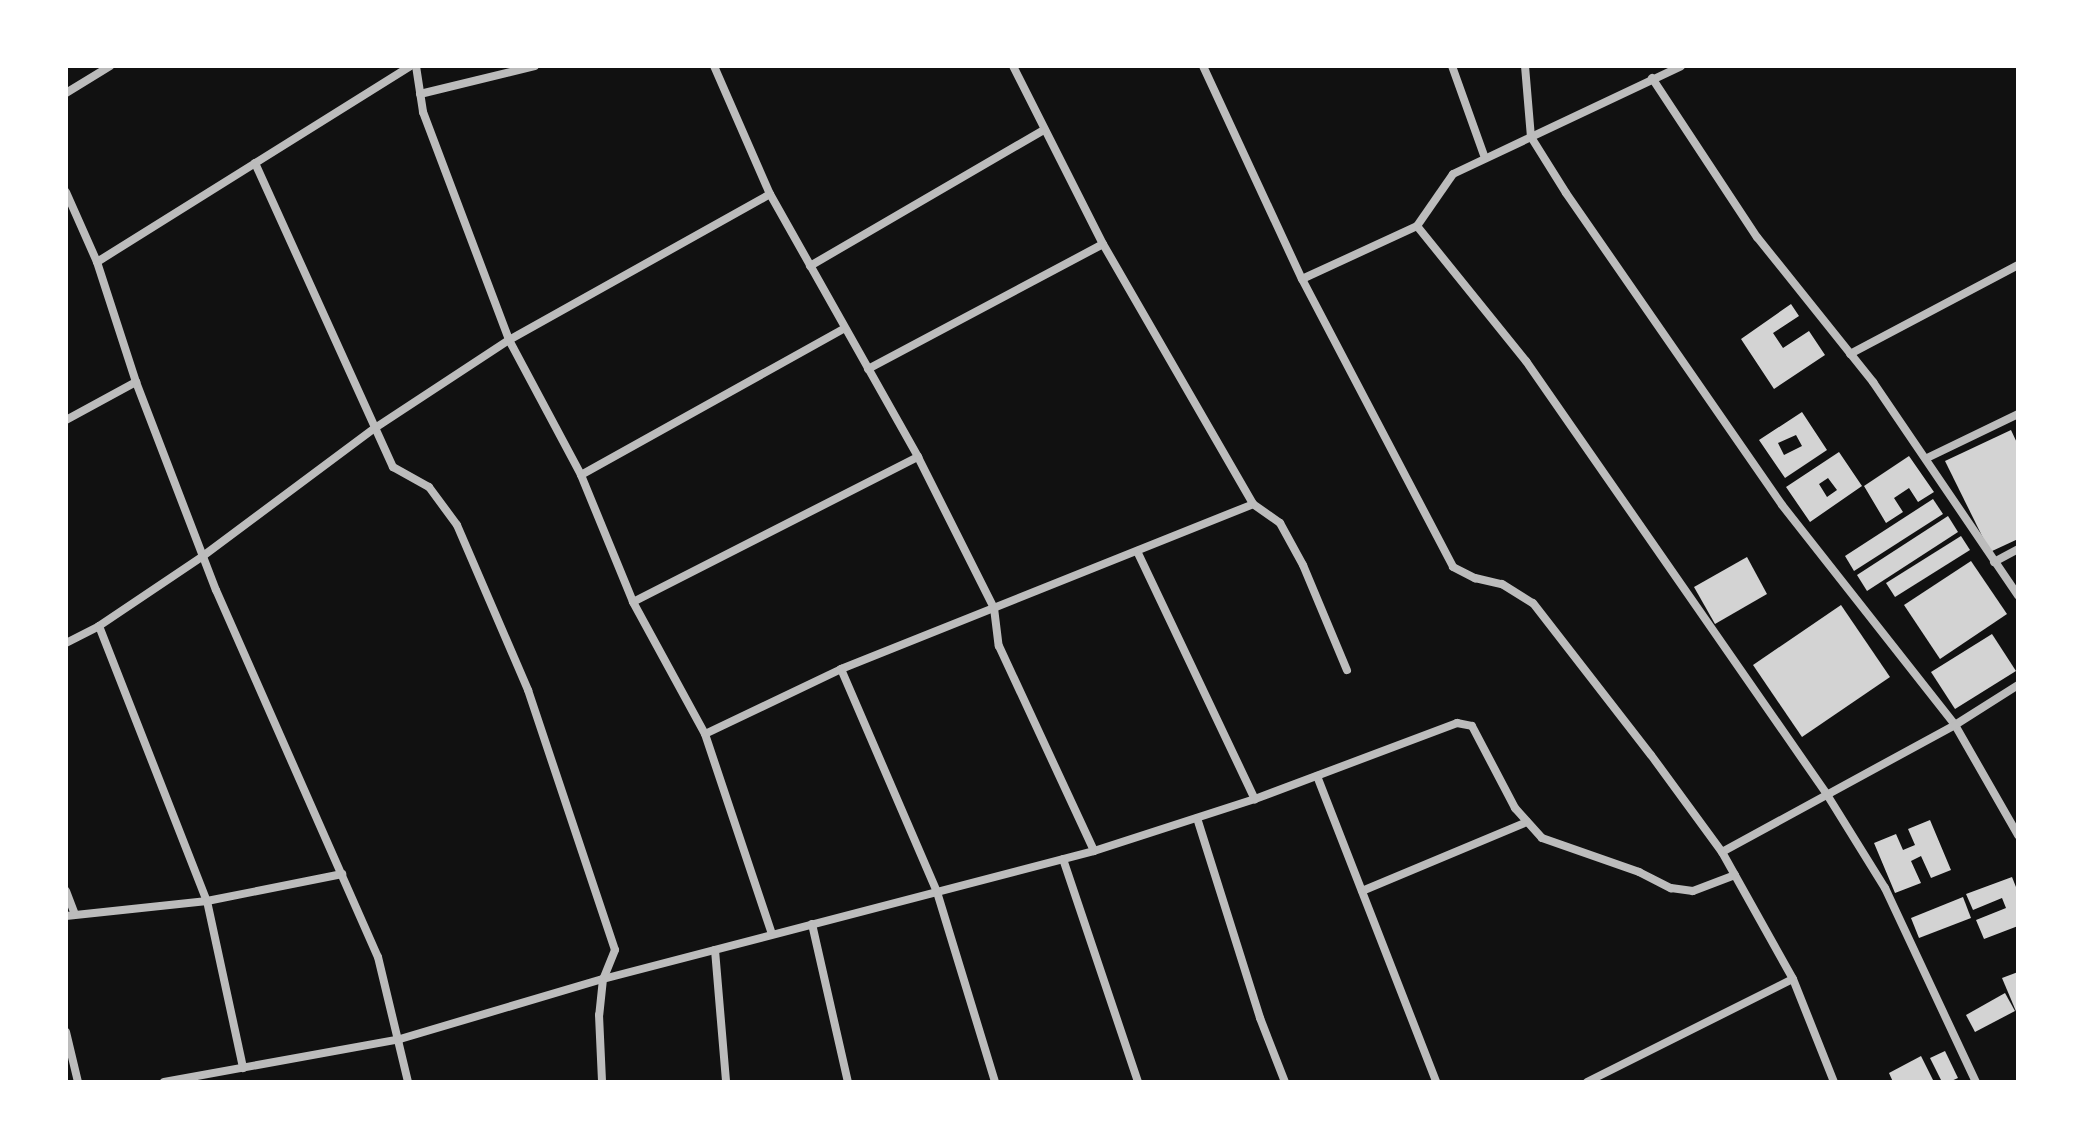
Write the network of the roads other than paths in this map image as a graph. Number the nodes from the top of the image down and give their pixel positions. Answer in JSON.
{"nodes":[{"id":1,"x":110,"y":66,"type":"edge"},
{"id":2,"x":414,"y":66,"type":"edge"},
{"id":3,"x":535,"y":66,"type":"edge"},
{"id":4,"x":714,"y":66,"type":"edge"},
{"id":5,"x":1013,"y":66,"type":"edge"},
{"id":6,"x":1203,"y":66,"type":"edge"},
{"id":7,"x":1452,"y":66,"type":"edge"},
{"id":8,"x":1525,"y":66,"type":"edge"},
{"id":9,"x":1681,"y":66,"type":"edge"},
{"id":10,"x":1652,"y":78,"type":"junction"},
{"id":11,"x":66,"y":93,"type":"edge"},
{"id":12,"x":420,"y":94,"type":"junction"},
{"id":13,"x":1044,"y":130,"type":"junction"},
{"id":14,"x":1531,"y":137,"type":"junction"},
{"id":15,"x":1485,"y":158,"type":"junction"},
{"id":16,"x":255,"y":163,"type":"junction"},
{"id":17,"x":66,"y":192,"type":"edge"},
{"id":18,"x":770,"y":194,"type":"junction"},
{"id":19,"x":1417,"y":226,"type":"junction"},
{"id":20,"x":1103,"y":244,"type":"junction"},
{"id":21,"x":97,"y":262,"type":"junction"},
{"id":22,"x":2018,"y":265,"type":"edge"},
{"id":23,"x":810,"y":266,"type":"junction"},
{"id":24,"x":1302,"y":279,"type":"junction"},
{"id":25,"x":845,"y":328,"type":"junction"},
{"id":26,"x":509,"y":340,"type":"junction"},
{"id":27,"x":1850,"y":354,"type":"junction"},
{"id":28,"x":868,"y":369,"type":"junction"},
{"id":29,"x":136,"y":382,"type":"junction"},
{"id":30,"x":2018,"y":414,"type":"edge"},
{"id":31,"x":66,"y":420,"type":"edge"},
{"id":32,"x":375,"y":428,"type":"junction"},
{"id":33,"x":918,"y":457,"type":"junction"},
{"id":34,"x":1927,"y":458,"type":"junction"},
{"id":35,"x":581,"y":475,"type":"junction"},
{"id":36,"x":1253,"y":504,"type":"junction"},
{"id":37,"x":2018,"y":549,"type":"edge"},
{"id":38,"x":1137,"y":551,"type":"junction"},
{"id":39,"x":203,"y":556,"type":"junction"},
{"id":40,"x":1994,"y":562,"type":"junction"},
{"id":41,"x":2018,"y":595,"type":"edge"},
{"id":42,"x":633,"y":602,"type":"junction"},
{"id":43,"x":994,"y":608,"type":"junction"},
{"id":44,"x":99,"y":626,"type":"junction"},
{"id":45,"x":66,"y":643,"type":"edge"},
{"id":46,"x":841,"y":669,"type":"junction"},
{"id":47,"x":1347,"y":670,"type":"dead end"},
{"id":48,"x":2018,"y":685,"type":"edge"},
{"id":49,"x":1955,"y":725,"type":"junction"},
{"id":50,"x":705,"y":734,"type":"junction"},
{"id":51,"x":1317,"y":776,"type":"junction"},
{"id":52,"x":1826,"y":793,"type":"junction"},
{"id":53,"x":1255,"y":799,"type":"junction"},
{"id":54,"x":1197,"y":818,"type":"junction"},
{"id":55,"x":1527,"y":822,"type":"junction"},
{"id":56,"x":2018,"y":835,"type":"edge"},
{"id":57,"x":1094,"y":851,"type":"junction"},
{"id":58,"x":1722,"y":852,"type":"junction"},
{"id":59,"x":1063,"y":859,"type":"junction"},
{"id":60,"x":342,"y":874,"type":"junction"},
{"id":61,"x":1735,"y":875,"type":"junction"},
{"id":62,"x":66,"y":891,"type":"edge"},
{"id":63,"x":1362,"y":891,"type":"junction"},
{"id":64,"x":937,"y":892,"type":"junction"},
{"id":65,"x":207,"y":901,"type":"junction"},
{"id":66,"x":71,"y":915,"type":"edge"},
{"id":67,"x":812,"y":924,"type":"junction"},
{"id":68,"x":772,"y":934,"type":"junction"},
{"id":69,"x":715,"y":950,"type":"junction"},
{"id":70,"x":603,"y":979,"type":"junction"},
{"id":71,"x":1793,"y":979,"type":"junction"},
{"id":72,"x":66,"y":1032,"type":"edge"},
{"id":73,"x":400,"y":1039,"type":"junction"},
{"id":74,"x":243,"y":1068,"type":"junction"},
{"id":75,"x":192,"y":1080,"type":"edge"},
{"id":76,"x":78,"y":1082,"type":"edge"},
{"id":77,"x":164,"y":1082,"type":"edge"},
{"id":78,"x":408,"y":1082,"type":"edge"},
{"id":79,"x":602,"y":1082,"type":"edge"},
{"id":80,"x":726,"y":1082,"type":"edge"},
{"id":81,"x":848,"y":1082,"type":"edge"},
{"id":82,"x":995,"y":1082,"type":"edge"},
{"id":83,"x":1138,"y":1082,"type":"edge"},
{"id":84,"x":1285,"y":1082,"type":"edge"},
{"id":85,"x":1436,"y":1082,"type":"edge"},
{"id":86,"x":1587,"y":1082,"type":"edge"},
{"id":87,"x":1834,"y":1082,"type":"edge"},
{"id":88,"x":1976,"y":1082,"type":"edge"}],
"edges":[{"from":1,"to":11,"type":"street"},
{"from":2,"to":12,"type":"street"},
{"from":2,"to":16,"type":"street"},
{"from":3,"to":12,"type":"street"},
{"from":4,"to":18,"type":"street"},
{"from":5,"to":13,"type":"street"},
{"from":6,"to":24,"type":"street"},
{"from":7,"to":15,"type":"street"},
{"from":8,"to":14,"type":"street"},
{"from":9,"to":10,"type":"street"},
{"from":10,"to":14,"type":"street"},
{"from":10,"to":27,"type":"street"},
{"from":12,"to":26,"type":"street"},
{"from":13,"to":20,"type":"street"},
{"from":13,"to":23,"type":"street"},
{"from":14,"to":15,"type":"street"},
{"from":14,"to":49,"type":"street"},
{"from":15,"to":19,"type":"street"},
{"from":16,"to":21,"type":"street"},
{"from":16,"to":32,"type":"street"},
{"from":17,"to":21,"type":"street"},
{"from":18,"to":23,"type":"street"},
{"from":18,"to":26,"type":"street"},
{"from":19,"to":24,"type":"street"},
{"from":19,"to":52,"type":"street"},
{"from":20,"to":28,"type":"street"},
{"from":20,"to":36,"type":"street"},
{"from":21,"to":29,"type":"street"},
{"from":22,"to":27,"type":"street"},
{"from":23,"to":25,"type":"street"},
{"from":24,"to":58,"type":"street"},
{"from":25,"to":28,"type":"street"},
{"from":25,"to":35,"type":"street"},
{"from":26,"to":32,"type":"street"},
{"from":26,"to":35,"type":"street"},
{"from":27,"to":34,"type":"street"},
{"from":28,"to":33,"type":"street"},
{"from":29,"to":31,"type":"street"},
{"from":29,"to":39,"type":"street"},
{"from":30,"to":34,"type":"street"},
{"from":32,"to":39,"type":"street"},
{"from":32,"to":70,"type":"street"},
{"from":33,"to":42,"type":"street"},
{"from":33,"to":43,"type":"street"},
{"from":34,"to":40,"type":"street"},
{"from":35,"to":42,"type":"street"},
{"from":36,"to":38,"type":"street"},
{"from":36,"to":47,"type":"street"},
{"from":37,"to":40,"type":"street"},
{"from":38,"to":43,"type":"street"},
{"from":38,"to":53,"type":"street"},
{"from":39,"to":44,"type":"street"},
{"from":39,"to":60,"type":"street"},
{"from":40,"to":41,"type":"street"},
{"from":42,"to":50,"type":"street"},
{"from":43,"to":46,"type":"street"},
{"from":43,"to":57,"type":"street"},
{"from":44,"to":45,"type":"street"},
{"from":44,"to":65,"type":"street"},
{"from":46,"to":50,"type":"street"},
{"from":46,"to":64,"type":"street"},
{"from":48,"to":49,"type":"street"},
{"from":49,"to":52,"type":"street"},
{"from":49,"to":56,"type":"street"},
{"from":50,"to":68,"type":"street"},
{"from":51,"to":53,"type":"street"},
{"from":51,"to":55,"type":"street"},
{"from":51,"to":63,"type":"street"},
{"from":52,"to":58,"type":"street"},
{"from":52,"to":88,"type":"street"},
{"from":53,"to":54,"type":"street"},
{"from":54,"to":57,"type":"street"},
{"from":54,"to":84,"type":"street"},
{"from":55,"to":61,"type":"street"},
{"from":55,"to":63,"type":"street"},
{"from":57,"to":59,"type":"street"},
{"from":58,"to":61,"type":"street"},
{"from":59,"to":64,"type":"street"},
{"from":59,"to":83,"type":"street"},
{"from":60,"to":65,"type":"street"},
{"from":60,"to":73,"type":"street"},
{"from":61,"to":71,"type":"street"},
{"from":62,"to":66,"type":"street"},
{"from":63,"to":85,"type":"street"},
{"from":64,"to":67,"type":"street"},
{"from":64,"to":82,"type":"street"},
{"from":65,"to":66,"type":"street"},
{"from":65,"to":74,"type":"street"},
{"from":67,"to":68,"type":"street"},
{"from":67,"to":81,"type":"street"},
{"from":68,"to":69,"type":"street"},
{"from":69,"to":70,"type":"street"},
{"from":69,"to":80,"type":"street"},
{"from":70,"to":73,"type":"street"},
{"from":70,"to":79,"type":"street"},
{"from":71,"to":86,"type":"street"},
{"from":71,"to":87,"type":"street"},
{"from":72,"to":76,"type":"street"},
{"from":73,"to":74,"type":"street"},
{"from":73,"to":78,"type":"street"},
{"from":74,"to":75,"type":"street"},
{"from":75,"to":77,"type":"street"}]}
